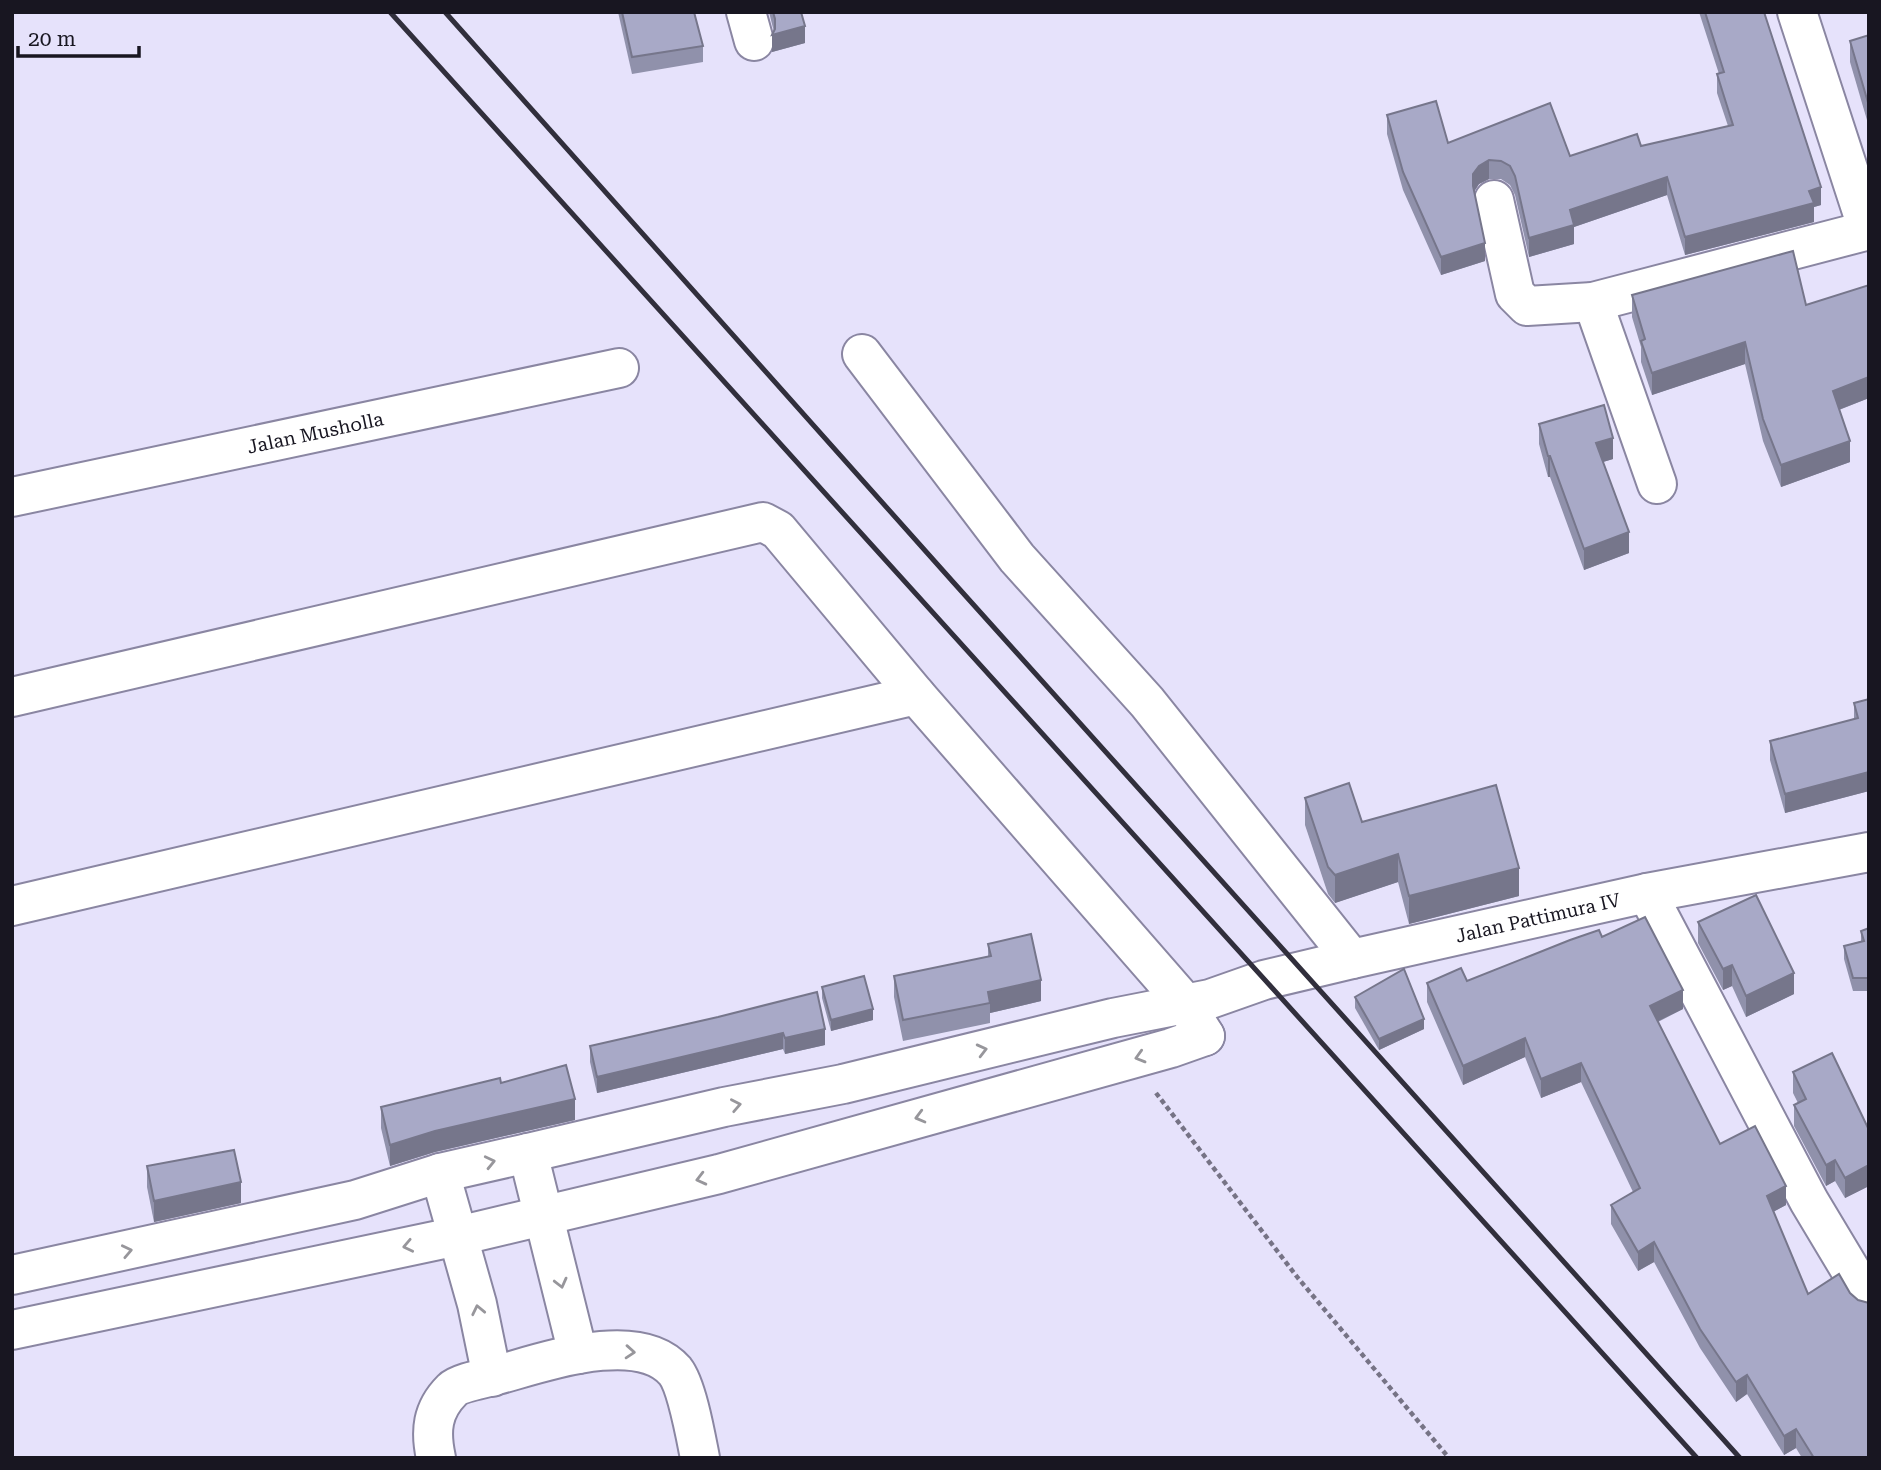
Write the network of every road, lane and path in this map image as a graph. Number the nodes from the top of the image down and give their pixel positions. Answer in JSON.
{"nodes":[{"id":1,"x":1797,"y":12,"type":"edge"},
{"id":2,"x":1494,"y":200,"type":"dead end"},
{"id":3,"x":1868,"y":230,"type":"edge"},
{"id":4,"x":1593,"y":302,"type":"junction"},
{"id":5,"x":862,"y":354,"type":"dead end"},
{"id":6,"x":618,"y":368,"type":"dead end"},
{"id":7,"x":1657,"y":484,"type":"dead end"},
{"id":8,"x":12,"y":497,"type":"edge"},
{"id":9,"x":916,"y":695,"type":"junction"},
{"id":10,"x":12,"y":697,"type":"edge"},
{"id":11,"x":1869,"y":852,"type":"edge"},
{"id":12,"x":1647,"y":893,"type":"junction"},
{"id":13,"x":12,"y":906,"type":"edge"},
{"id":14,"x":1352,"y":958,"type":"junction"},
{"id":15,"x":1197,"y":1001,"type":"junction"},
{"id":16,"x":1130,"y":1060,"type":"junction"},
{"id":17,"x":844,"y":1084,"type":"junction"},
{"id":18,"x":861,"y":1134,"type":"junction"},
{"id":19,"x":528,"y":1153,"type":"junction"},
{"id":20,"x":440,"y":1173,"type":"junction"},
{"id":21,"x":544,"y":1216,"type":"junction"},
{"id":22,"x":458,"y":1236,"type":"junction"},
{"id":23,"x":80,"y":1261,"type":"junction"},
{"id":24,"x":12,"y":1275,"type":"edge"},
{"id":25,"x":1869,"y":1301,"type":"edge"},
{"id":26,"x":95,"y":1311,"type":"junction"},
{"id":27,"x":12,"y":1330,"type":"edge"},
{"id":28,"x":578,"y":1354,"type":"junction"},
{"id":29,"x":492,"y":1377,"type":"junction"},
{"id":30,"x":436,"y":1458,"type":"edge"},
{"id":31,"x":700,"y":1458,"type":"edge"},
{"id":32,"x":1449,"y":1458,"type":"edge"}],
"edges":[{"from":1,"to":3,"type":"street"},
{"from":2,"to":4,"type":"street"},
{"from":3,"to":4,"type":"street"},
{"from":4,"to":7,"type":"street"},
{"from":5,"to":14,"type":"street"},
{"from":6,"to":8,"type":"street","name":"Jalan Musholla"},
{"from":9,"to":10,"type":"street"},
{"from":9,"to":13,"type":"street"},
{"from":9,"to":15,"type":"street"},
{"from":11,"to":12,"type":"street","name":"Jalan Pattimura IV"},
{"from":12,"to":14,"type":"street","name":"Jalan Pattimura IV"},
{"from":12,"to":25,"type":"street"},
{"from":14,"to":15,"type":"street","name":"Jalan Pattimura IV"},
{"from":15,"to":16,"type":"street","one_way":true},
{"from":17,"to":15,"type":"street","name":"Jalan Pattimura IV","one_way":true},
{"from":16,"to":18,"type":"street","one_way":true},
{"from":16,"to":32,"type":"path"},
{"from":17,"to":18,"type":"street"},
{"from":19,"to":17,"type":"street","name":"Jalan Pattimura IV","one_way":true},
{"from":18,"to":21,"type":"street","one_way":true},
{"from":20,"to":19,"type":"street","name":"Jalan Pattimura IV","one_way":true},
{"from":19,"to":21,"type":"street"},
{"from":20,"to":22,"type":"street"},
{"from":23,"to":20,"type":"street","name":"Jalan Pattimura IV","one_way":true},
{"from":21,"to":22,"type":"street"},
{"from":21,"to":28,"type":"street","one_way":true},
{"from":22,"to":26,"type":"street","one_way":true},
{"from":29,"to":22,"type":"street","one_way":true},
{"from":23,"to":24,"type":"street","name":"Jalan Pattimura IV"},
{"from":23,"to":26,"type":"street"},
{"from":26,"to":27,"type":"street"},
{"from":28,"to":29,"type":"street"},
{"from":28,"to":31,"type":"street","one_way":true},
{"from":29,"to":30,"type":"street"}]}
